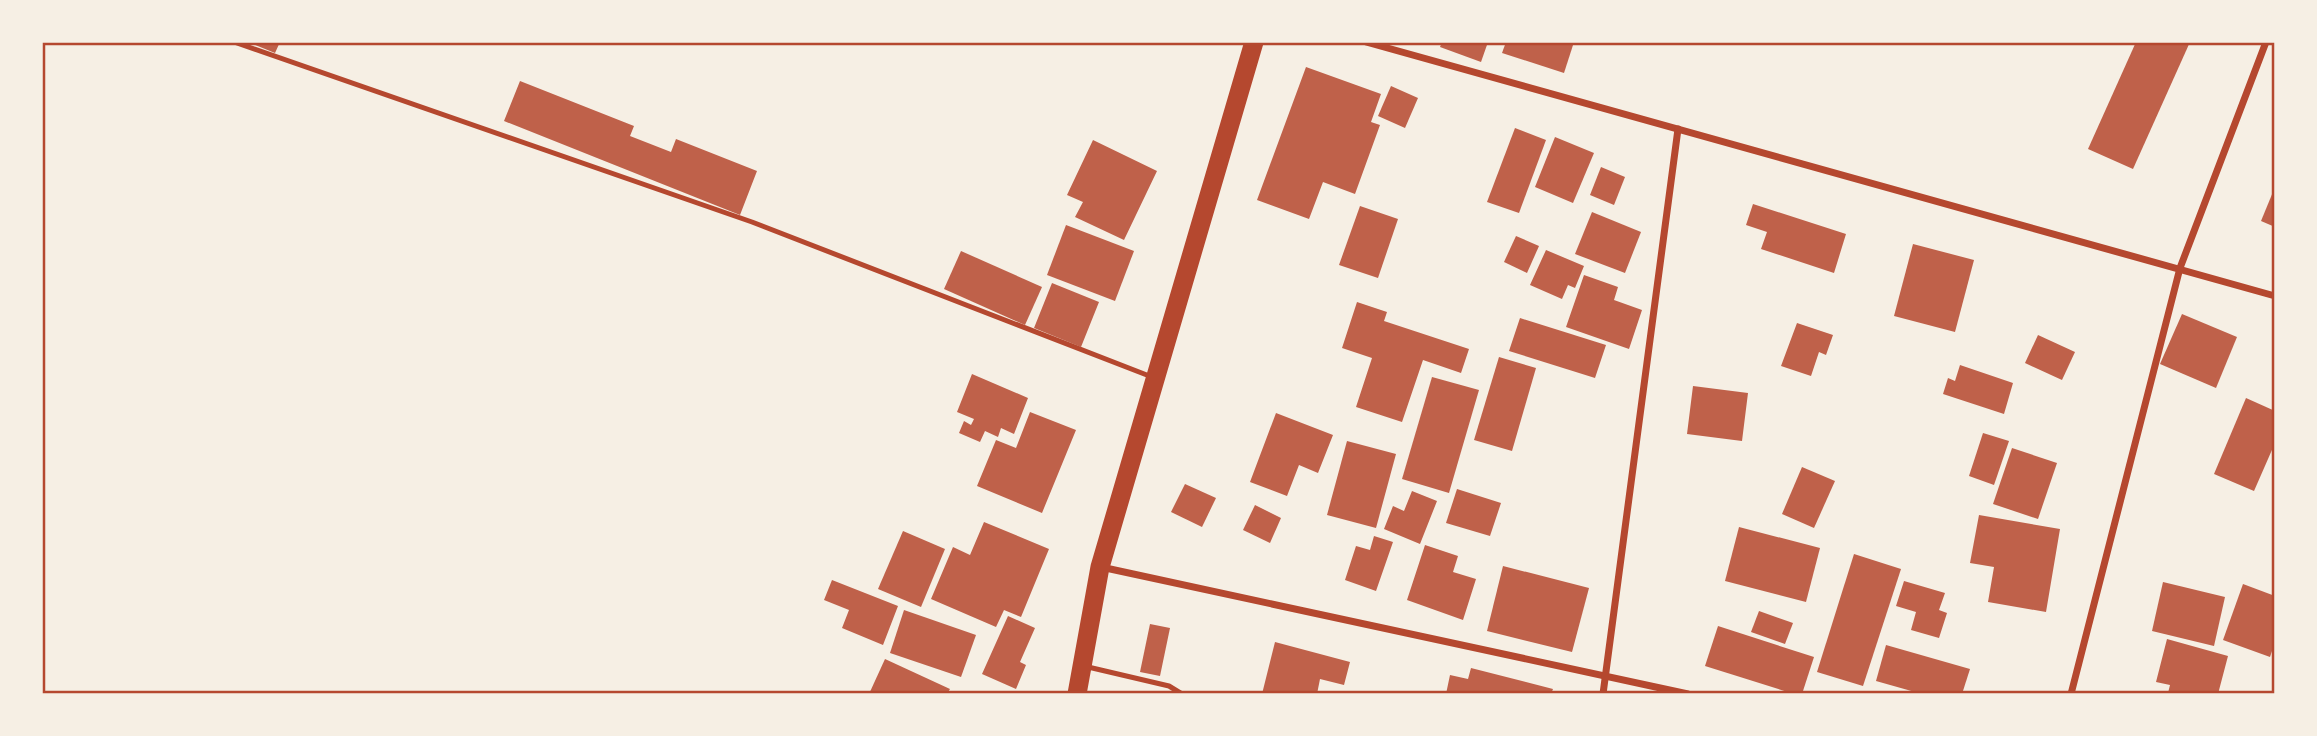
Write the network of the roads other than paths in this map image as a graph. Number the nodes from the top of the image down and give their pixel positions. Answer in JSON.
{"nodes":[{"id":1,"x":234,"y":42,"type":"edge"},
{"id":2,"x":1254,"y":42,"type":"edge"},
{"id":3,"x":1366,"y":42,"type":"edge"},
{"id":4,"x":2266,"y":42,"type":"edge"},
{"id":5,"x":1678,"y":129,"type":"junction"},
{"id":6,"x":2180,"y":268,"type":"junction"},
{"id":7,"x":2275,"y":296,"type":"edge"},
{"id":8,"x":1155,"y":378,"type":"junction"},
{"id":9,"x":1100,"y":567,"type":"junction"},
{"id":10,"x":1081,"y":666,"type":"junction"},
{"id":11,"x":1605,"y":676,"type":"junction"},
{"id":12,"x":1077,"y":694,"type":"edge"},
{"id":13,"x":1182,"y":694,"type":"edge"},
{"id":14,"x":1603,"y":694,"type":"edge"},
{"id":15,"x":1688,"y":694,"type":"edge"},
{"id":16,"x":2071,"y":694,"type":"edge"}],
"edges":[{"from":1,"to":8,"type":"lane"},
{"from":2,"to":8,"type":"highway"},
{"from":3,"to":5,"type":"street"},
{"from":4,"to":6,"type":"street"},
{"from":5,"to":6,"type":"street"},
{"from":5,"to":11,"type":"street"},
{"from":6,"to":7,"type":"street"},
{"from":6,"to":16,"type":"street"},
{"from":8,"to":9,"type":"highway"},
{"from":9,"to":10,"type":"highway"},
{"from":9,"to":11,"type":"street"},
{"from":10,"to":12,"type":"highway"},
{"from":10,"to":13,"type":"lane"},
{"from":11,"to":14,"type":"street"},
{"from":11,"to":15,"type":"street"}]}
